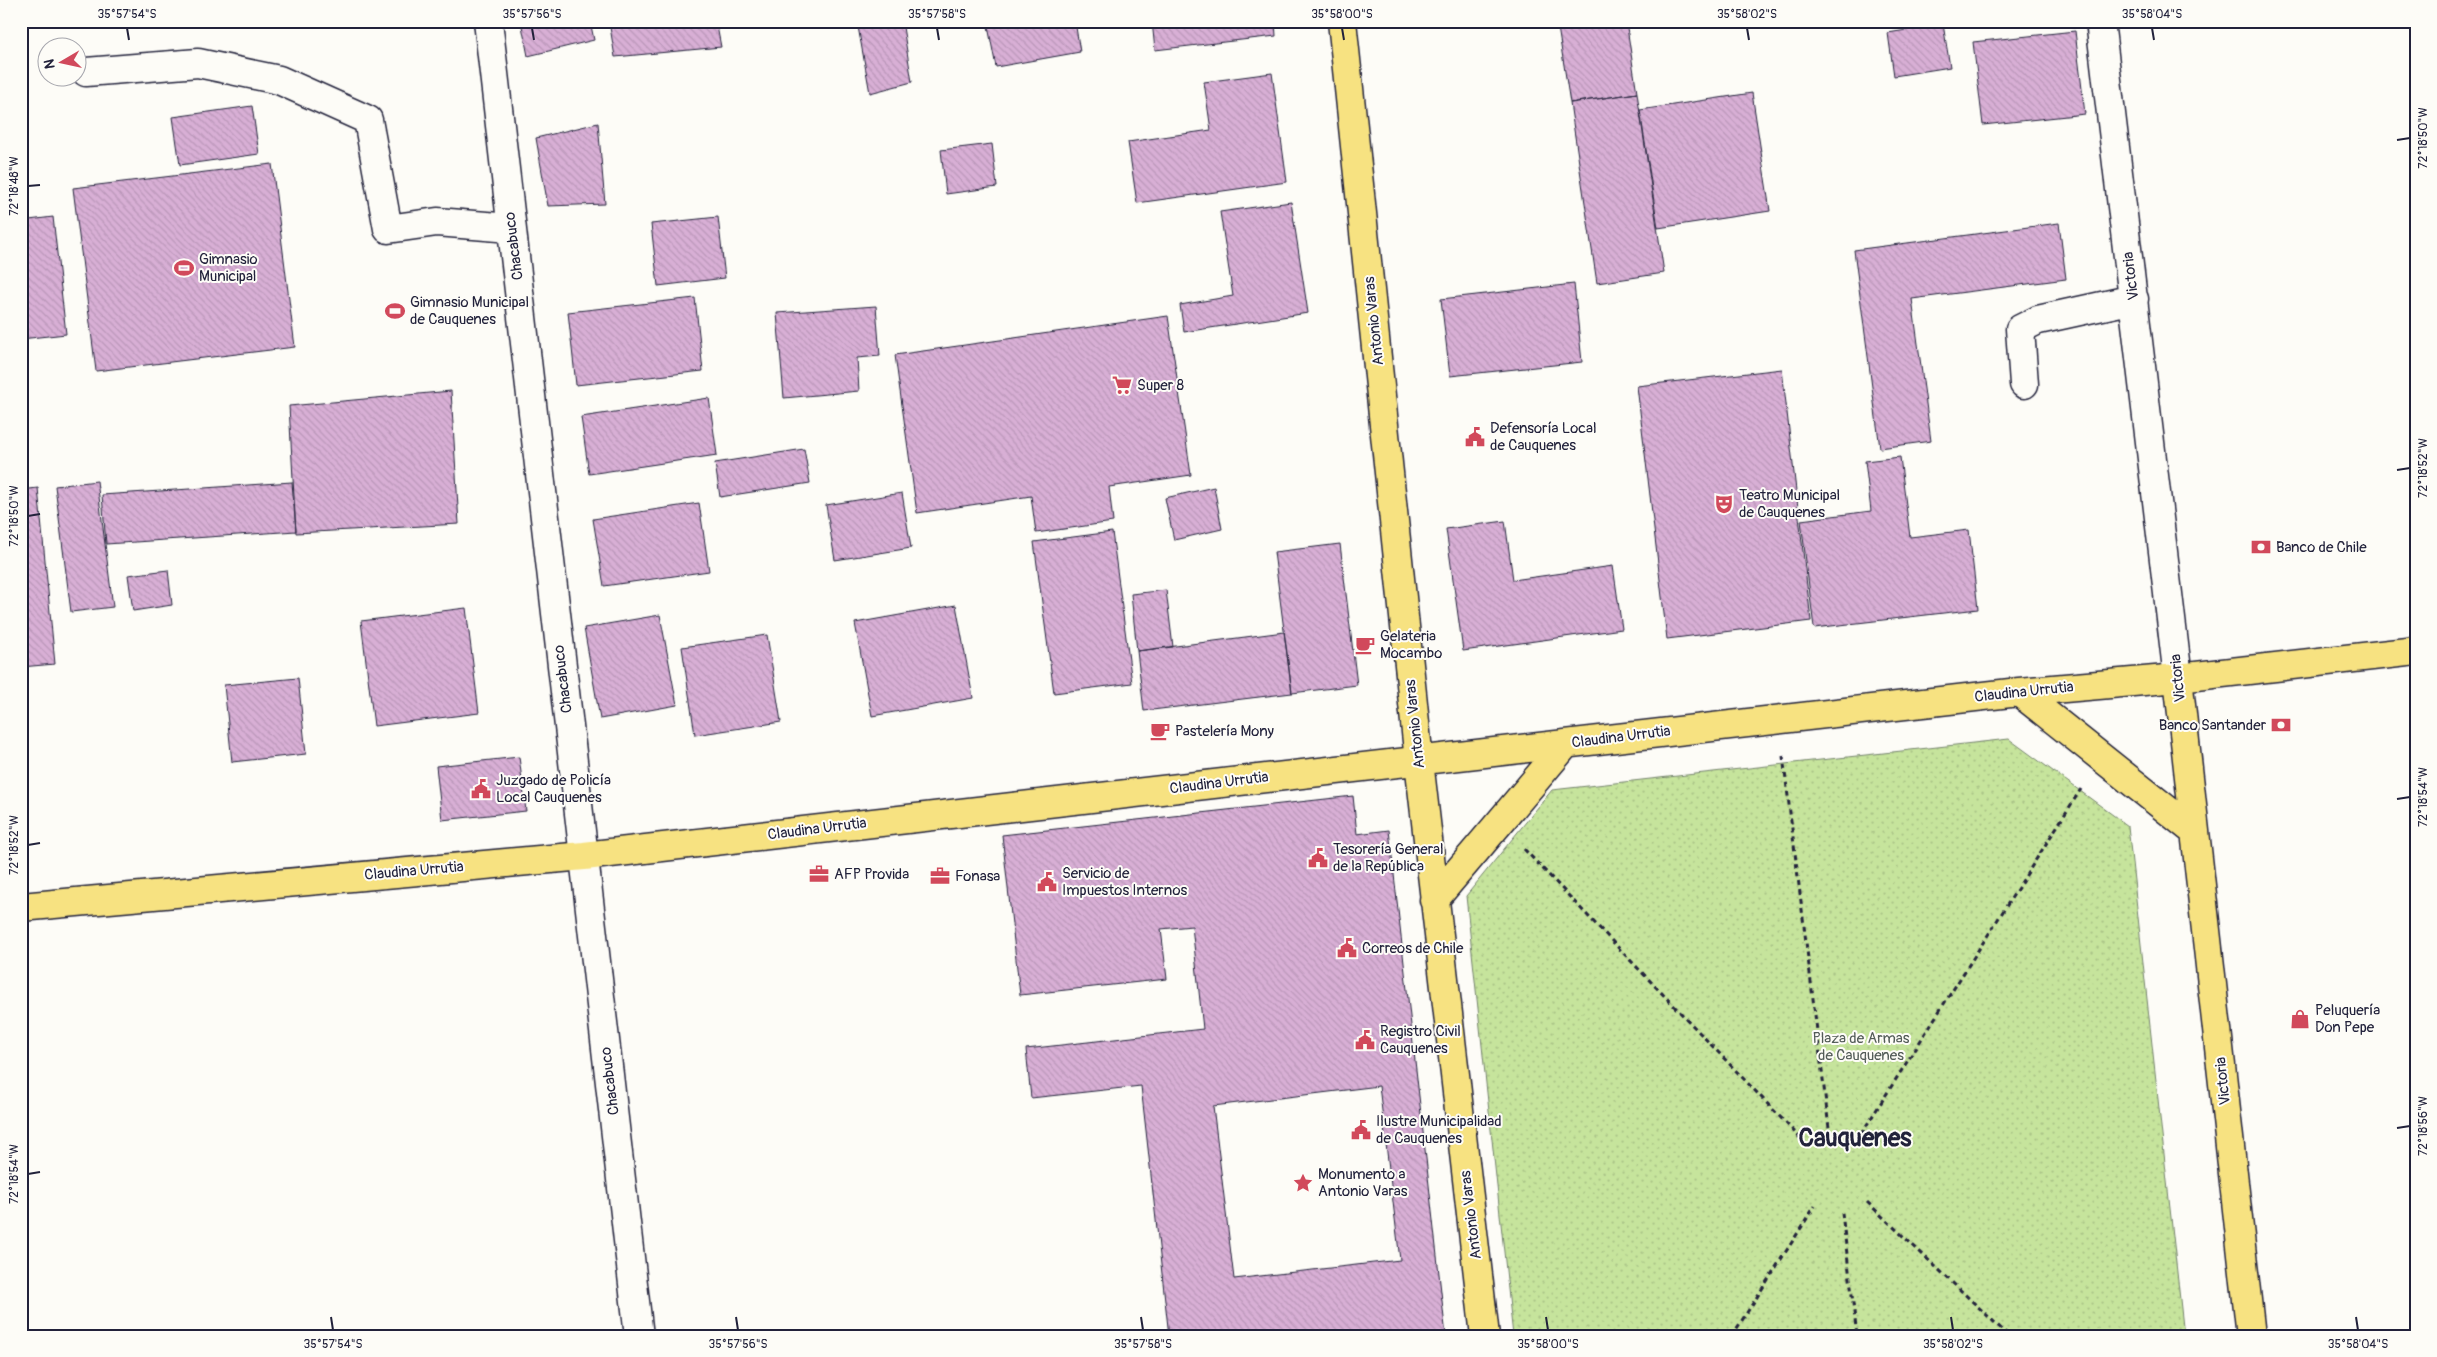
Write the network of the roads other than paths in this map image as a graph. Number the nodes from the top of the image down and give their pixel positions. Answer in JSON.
{"nodes":[{"id":1,"x":488,"y":21,"type":"edge"},
{"id":2,"x":1342,"y":21,"type":"edge"},
{"id":3,"x":2100,"y":21,"type":"edge"},
{"id":4,"x":88,"y":72,"type":"edge"},
{"id":5,"x":511,"y":228,"type":"junction"},
{"id":6,"x":2134,"y":299,"type":"junction"},
{"id":7,"x":2024,"y":384,"type":"dead end"},
{"id":8,"x":2416,"y":651,"type":"edge"},
{"id":9,"x":2178,"y":678,"type":"junction"},
{"id":10,"x":2019,"y":692,"type":"junction"},
{"id":11,"x":1566,"y":744,"type":"junction"},
{"id":12,"x":1419,"y":761,"type":"junction"},
{"id":13,"x":2195,"y":832,"type":"junction"},
{"id":14,"x":584,"y":856,"type":"junction"},
{"id":15,"x":1434,"y":900,"type":"junction"},
{"id":16,"x":21,"y":907,"type":"edge"},
{"id":17,"x":639,"y":1336,"type":"edge"},
{"id":18,"x":1485,"y":1336,"type":"edge"},
{"id":19,"x":2251,"y":1336,"type":"edge"}],
"edges":[{"from":1,"to":5,"type":"street","name":"Chacabuco"},
{"from":2,"to":12,"type":"main road","name":"Antonio Varas"},
{"from":3,"to":6,"type":"street","name":"Victoria"},
{"from":4,"to":5,"type":"street"},
{"from":5,"to":14,"type":"street","name":"Chacabuco"},
{"from":6,"to":7,"type":"street"},
{"from":6,"to":9,"type":"street","name":"Victoria"},
{"from":8,"to":9,"type":"main road","name":"Claudina Urrutia"},
{"from":9,"to":10,"type":"main road","name":"Claudina Urrutia"},
{"from":9,"to":13,"type":"main road","name":"Victoria"},
{"from":10,"to":11,"type":"main road","name":"Claudina Urrutia"},
{"from":10,"to":13,"type":"main road"},
{"from":11,"to":12,"type":"main road","name":"Claudina Urrutia"},
{"from":11,"to":15,"type":"main road"},
{"from":12,"to":14,"type":"main road","name":"Claudina Urrutia"},
{"from":12,"to":15,"type":"main road","name":"Antonio Varas"},
{"from":13,"to":19,"type":"main road","name":"Victoria"},
{"from":14,"to":16,"type":"main road","name":"Claudina Urrutia"},
{"from":14,"to":17,"type":"street","name":"Chacabuco"},
{"from":15,"to":18,"type":"main road","name":"Antonio Varas"}]}
